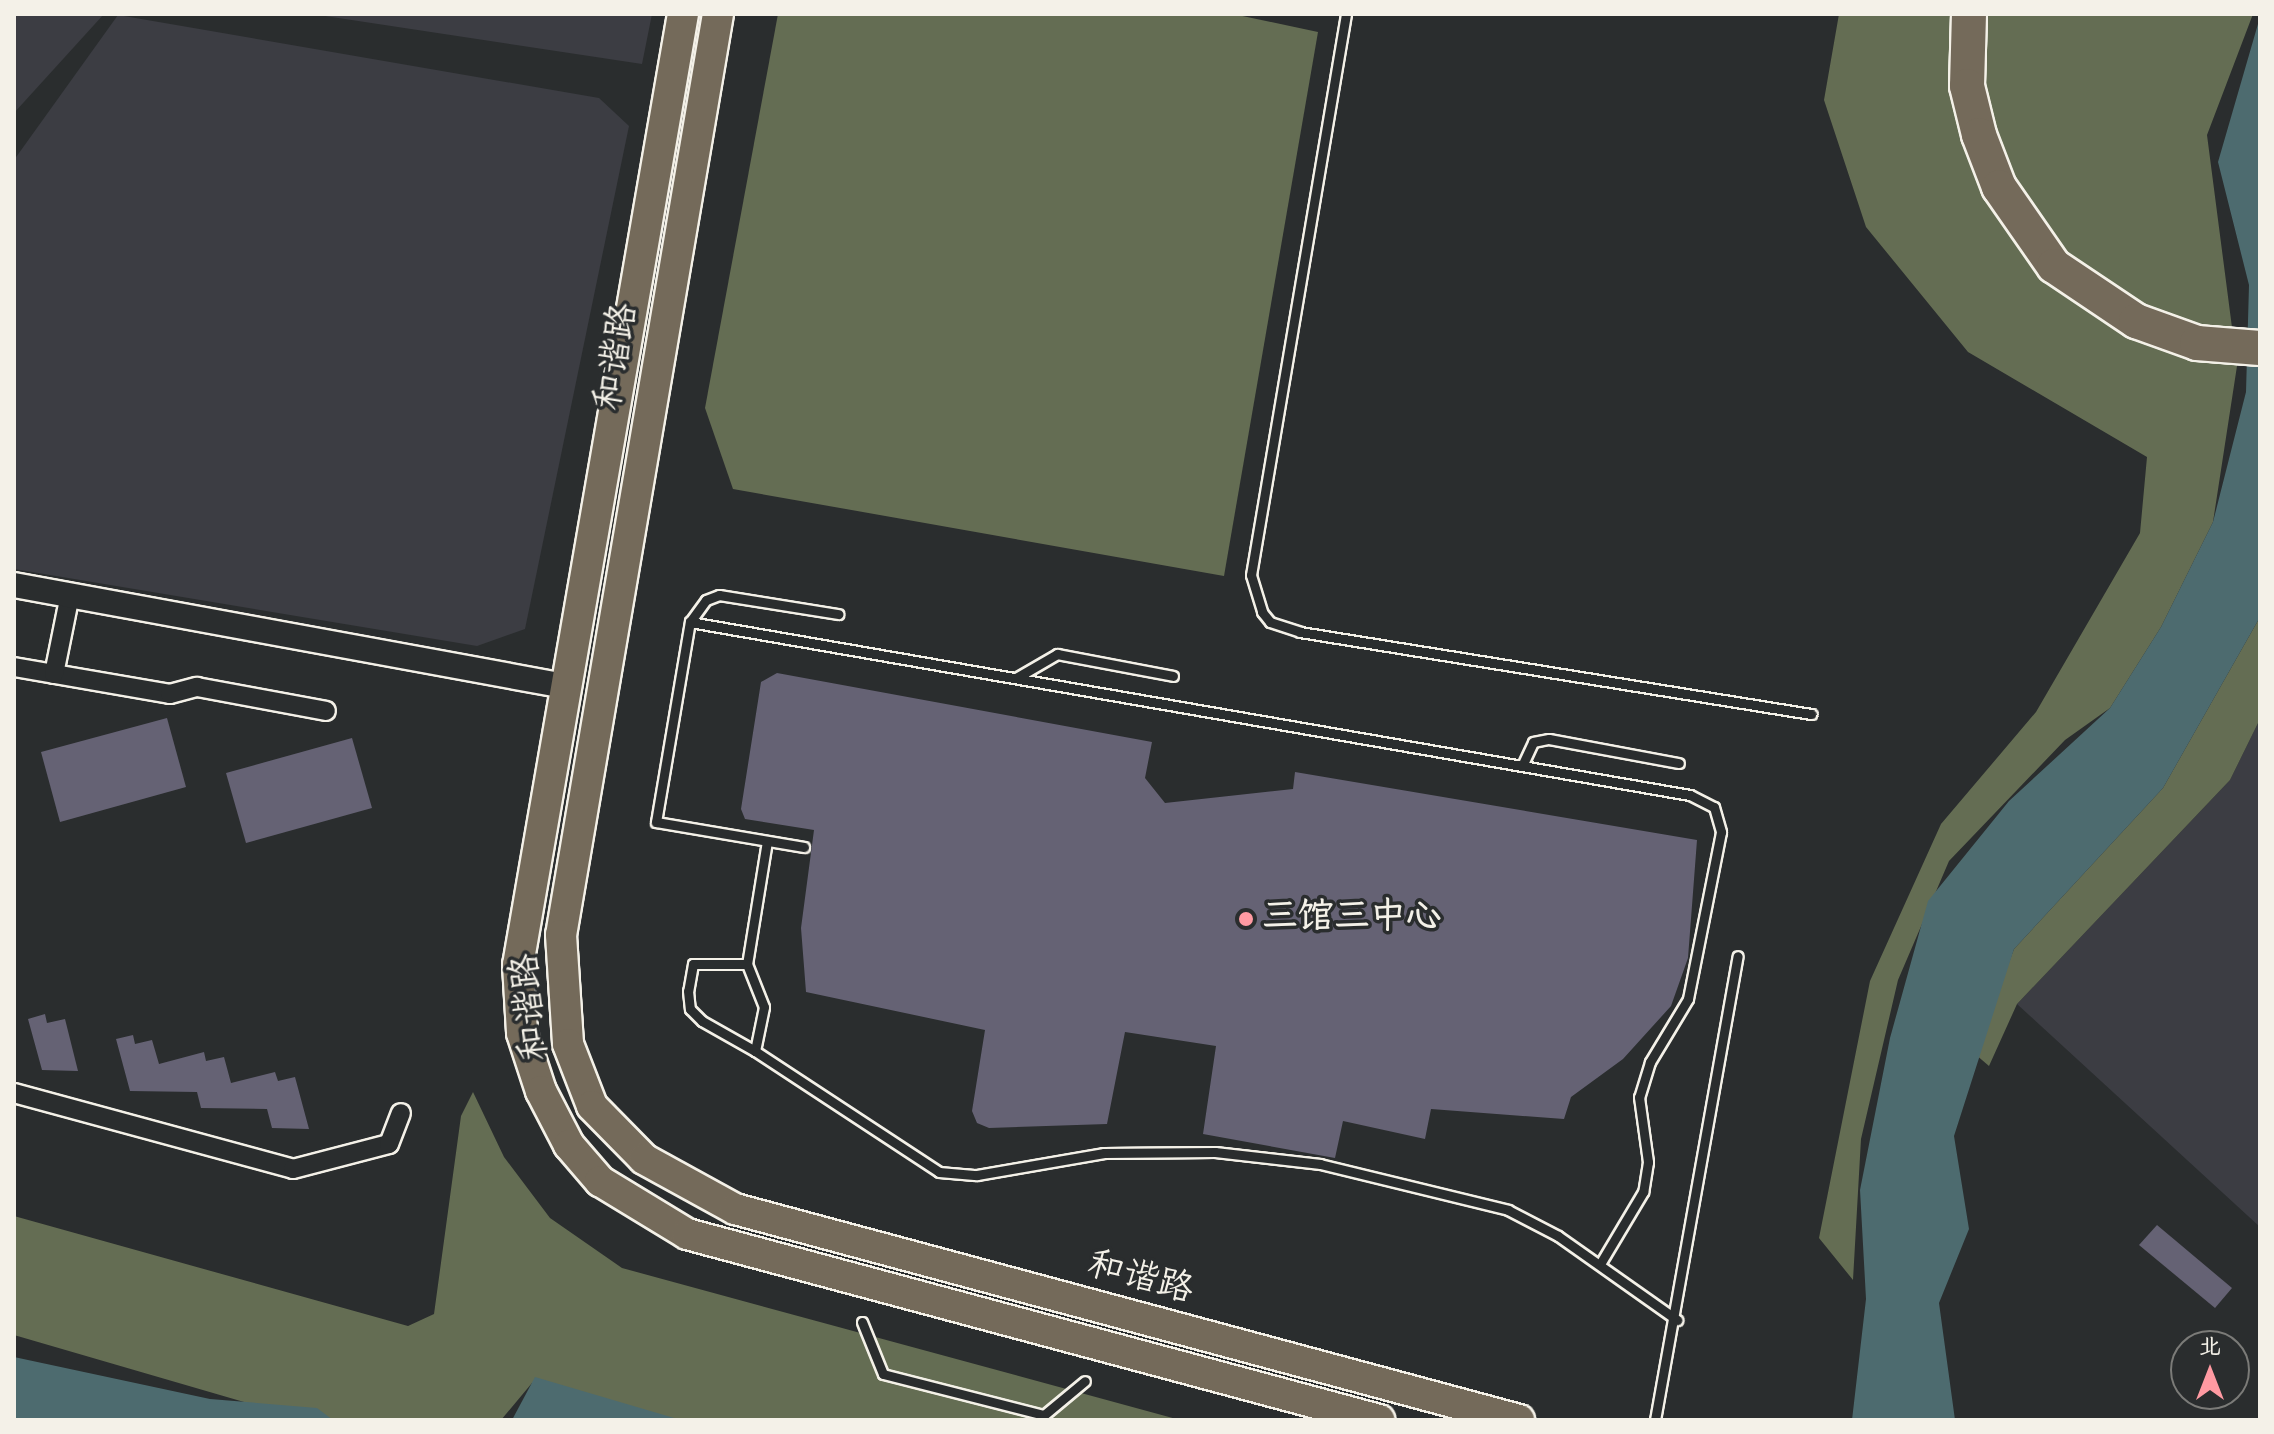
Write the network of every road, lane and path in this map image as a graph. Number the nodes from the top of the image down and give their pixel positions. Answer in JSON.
{"nodes":[{"id":1,"x":683,"y":14,"type":"edge"},
{"id":2,"x":718,"y":14,"type":"edge"},
{"id":3,"x":1346,"y":14,"type":"edge"},
{"id":4,"x":1969,"y":14,"type":"edge"},
{"id":5,"x":1986,"y":14,"type":"edge"},
{"id":6,"x":2260,"y":329,"type":"edge"},
{"id":7,"x":2260,"y":348,"type":"edge"},
{"id":8,"x":14,"y":585,"type":"edge"},
{"id":9,"x":70,"y":595,"type":"junction"},
{"id":10,"x":838,"y":614,"type":"dead end"},
{"id":11,"x":690,"y":622,"type":"junction"},
{"id":12,"x":14,"y":667,"type":"edge"},
{"id":13,"x":54,"y":674,"type":"junction"},
{"id":14,"x":1173,"y":676,"type":"dead end"},
{"id":15,"x":1016,"y":678,"type":"junction"},
{"id":16,"x":565,"y":686,"type":"junction"},
{"id":17,"x":326,"y":711,"type":"dead end"},
{"id":18,"x":1811,"y":714,"type":"dead end"},
{"id":19,"x":1679,"y":763,"type":"dead end"},
{"id":20,"x":1522,"y":766,"type":"junction"},
{"id":21,"x":767,"y":841,"type":"junction"},
{"id":22,"x":804,"y":847,"type":"dead end"},
{"id":23,"x":1738,"y":956,"type":"dead end"},
{"id":24,"x":747,"y":964,"type":"junction"},
{"id":25,"x":755,"y":1051,"type":"junction"},
{"id":26,"x":14,"y":1093,"type":"edge"},
{"id":27,"x":401,"y":1113,"type":"dead end"},
{"id":28,"x":1600,"y":1264,"type":"junction"},
{"id":29,"x":1677,"y":1320,"type":"junction"},
{"id":30,"x":862,"y":1322,"type":"dead end"},
{"id":31,"x":1085,"y":1381,"type":"dead end"},
{"id":32,"x":1379,"y":1420,"type":"edge"},
{"id":33,"x":1519,"y":1420,"type":"edge"},
{"id":34,"x":1655,"y":1420,"type":"edge"}],
"edges":[{"from":1,"to":16,"type":"main road","name":"和谐路"},
{"from":2,"to":33,"type":"main road","name":"和谐路"},
{"from":3,"to":18,"type":"lane"},
{"from":4,"to":7,"type":"highway"},
{"from":5,"to":6,"type":"highway"},
{"from":8,"to":9,"type":"street"},
{"from":9,"to":13,"type":"street"},
{"from":9,"to":16,"type":"street"},
{"from":10,"to":11,"type":"lane"},
{"from":11,"to":15,"type":"lane"},
{"from":11,"to":21,"type":"lane"},
{"from":12,"to":13,"type":"street"},
{"from":13,"to":17,"type":"street"},
{"from":14,"to":15,"type":"lane"},
{"from":15,"to":20,"type":"lane"},
{"from":16,"to":32,"type":"main road","name":"和谐路"},
{"from":19,"to":20,"type":"lane"},
{"from":20,"to":28,"type":"lane"},
{"from":21,"to":22,"type":"lane"},
{"from":21,"to":24,"type":"lane"},
{"from":23,"to":29,"type":"lane"},
{"from":24,"to":25,"type":"lane"},
{"from":24,"to":25,"type":"lane"},
{"from":25,"to":28,"type":"lane"},
{"from":26,"to":27,"type":"street"},
{"from":28,"to":29,"type":"lane"},
{"from":29,"to":34,"type":"lane"},
{"from":30,"to":31,"type":"lane"}]}
